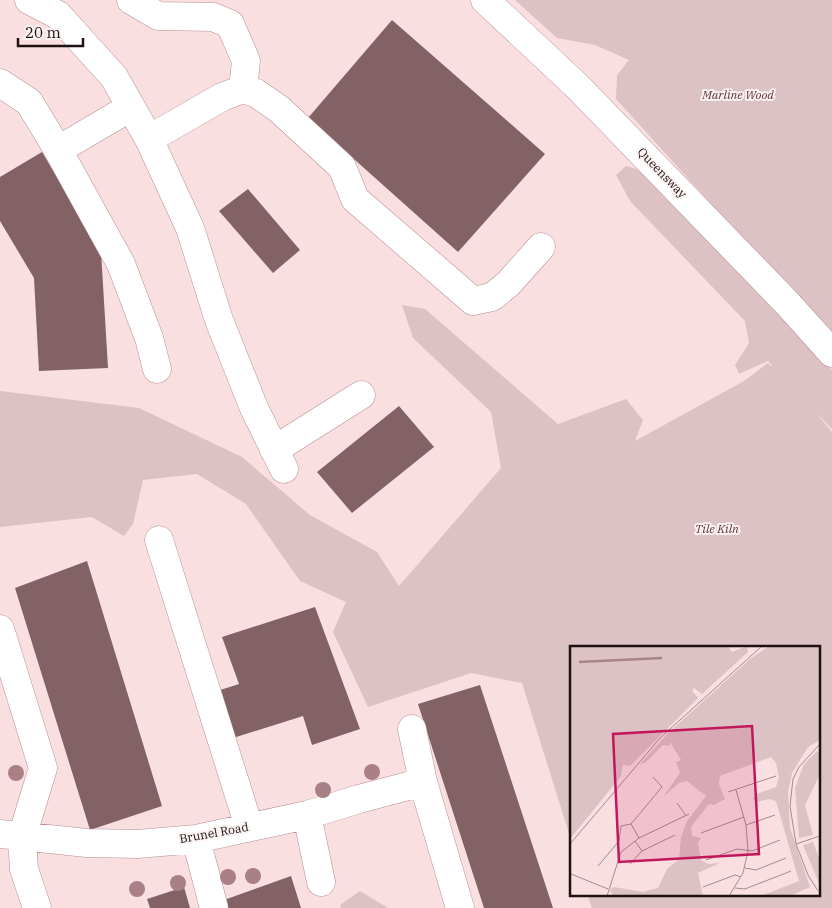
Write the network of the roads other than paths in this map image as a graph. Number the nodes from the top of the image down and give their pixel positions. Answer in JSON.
{"nodes":[{"id":1,"x":29,"y":0,"type":"edge"},
{"id":2,"x":131,"y":0,"type":"edge"},
{"id":3,"x":485,"y":0,"type":"edge"},
{"id":4,"x":0,"y":83,"type":"edge"},
{"id":5,"x":243,"y":89,"type":"junction"},
{"id":6,"x":131,"y":107,"type":"junction"},
{"id":7,"x":149,"y":139,"type":"junction"},
{"id":8,"x":58,"y":150,"type":"junction"},
{"id":9,"x":541,"y":246,"type":"dead end"},
{"id":10,"x":832,"y":353,"type":"edge"},
{"id":11,"x":157,"y":369,"type":"dead end"},
{"id":12,"x":361,"y":394,"type":"dead end"},
{"id":13,"x":159,"y":540,"type":"dead end"},
{"id":14,"x":0,"y":629,"type":"edge"},
{"id":15,"x":412,"y":728,"type":"dead end"},
{"id":16,"x":423,"y":782,"type":"junction"},
{"id":17,"x":307,"y":815,"type":"junction"},
{"id":18,"x":249,"y":827,"type":"junction"},
{"id":19,"x":11,"y":835,"type":"edge"},
{"id":20,"x":196,"y":839,"type":"junction"},
{"id":21,"x":321,"y":882,"type":"dead end"},
{"id":22,"x":37,"y":908,"type":"edge"},
{"id":23,"x":214,"y":908,"type":"edge"},
{"id":24,"x":460,"y":908,"type":"edge"}],
"edges":[{"from":1,"to":6,"type":"street"},
{"from":2,"to":5,"type":"street"},
{"from":3,"to":10,"type":"street","name":"Queensway"},
{"from":4,"to":8,"type":"street"},
{"from":5,"to":7,"type":"street"},
{"from":5,"to":9,"type":"street"},
{"from":6,"to":7,"type":"street"},
{"from":6,"to":8,"type":"street"},
{"from":7,"to":12,"type":"street"},
{"from":8,"to":11,"type":"street"},
{"from":13,"to":18,"type":"street"},
{"from":14,"to":19,"type":"street"},
{"from":15,"to":16,"type":"street"},
{"from":16,"to":17,"type":"street","name":"Brunel Road"},
{"from":16,"to":24,"type":"street"},
{"from":17,"to":18,"type":"street","name":"Brunel Road"},
{"from":17,"to":21,"type":"street"},
{"from":18,"to":20,"type":"street","name":"Brunel Road"},
{"from":19,"to":20,"type":"street","name":"Brunel Road"},
{"from":19,"to":22,"type":"street"},
{"from":20,"to":23,"type":"street"}]}
